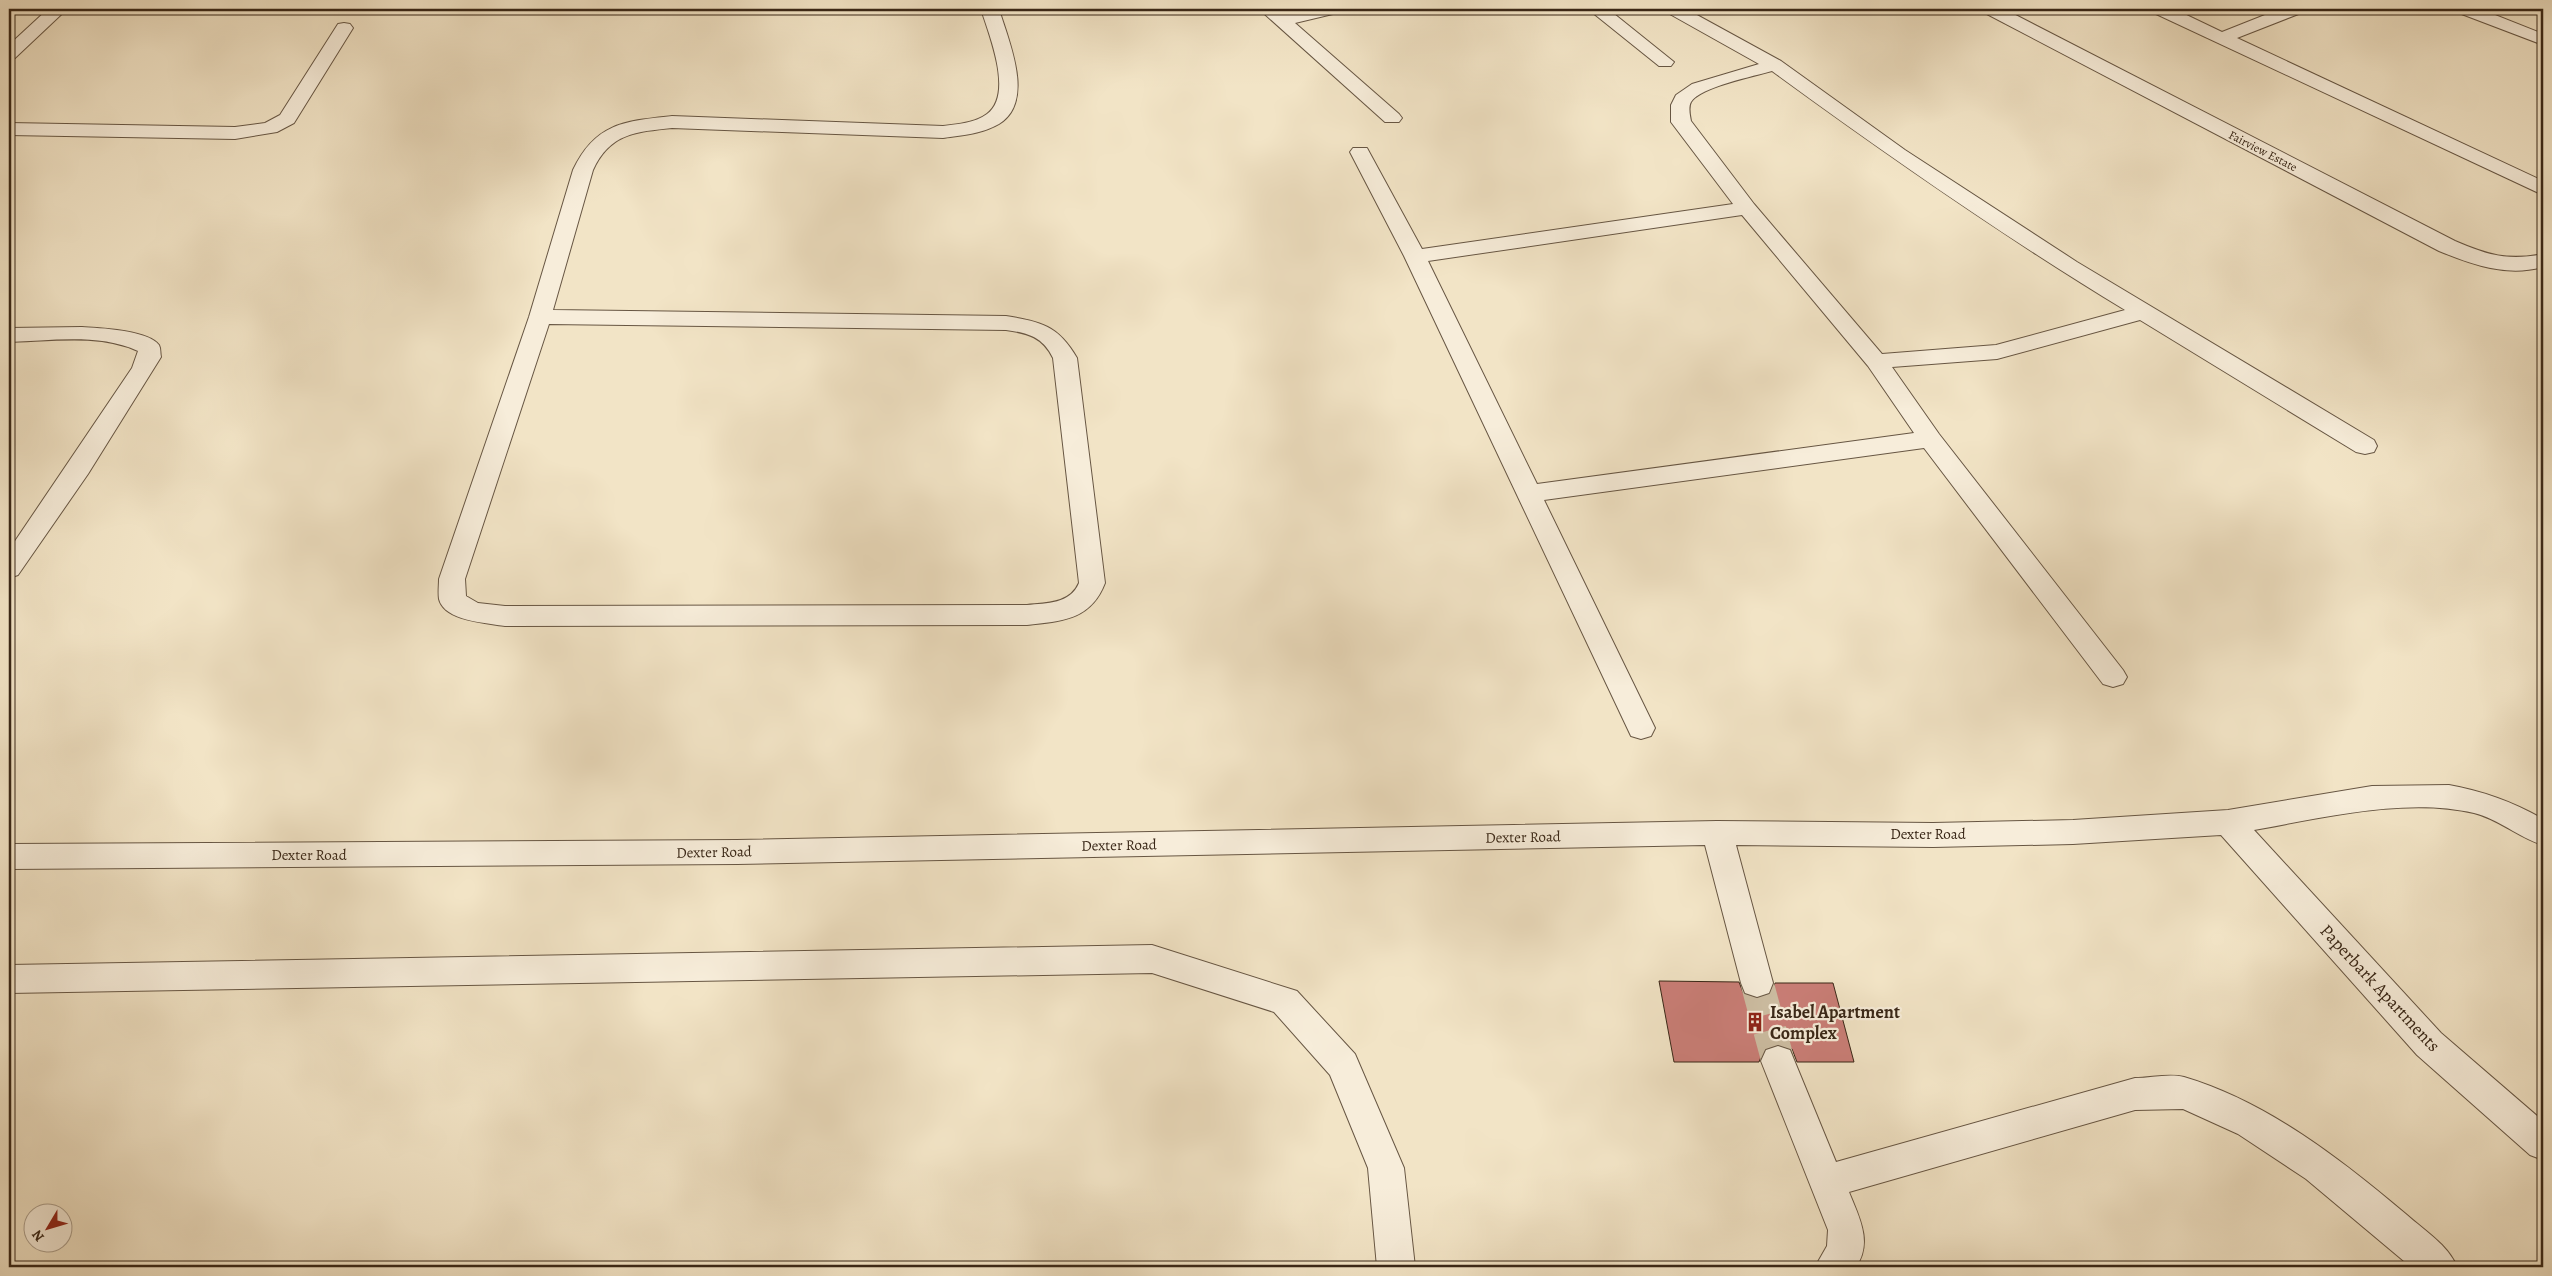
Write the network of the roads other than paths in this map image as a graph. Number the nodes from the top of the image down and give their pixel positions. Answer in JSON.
{"nodes":[{"id":1,"x":58,"y":9,"type":"edge"},
{"id":2,"x":990,"y":9,"type":"edge"},
{"id":3,"x":1268,"y":9,"type":"edge"},
{"id":4,"x":1331,"y":9,"type":"edge"},
{"id":5,"x":1597,"y":9,"type":"edge"},
{"id":6,"x":1674,"y":9,"type":"edge"},
{"id":7,"x":1991,"y":9,"type":"edge"},
{"id":8,"x":2160,"y":9,"type":"edge"},
{"id":9,"x":2295,"y":9,"type":"edge"},
{"id":10,"x":2465,"y":9,"type":"edge"},
{"id":11,"x":1283,"y":21,"type":"junction"},
{"id":12,"x":344,"y":28,"type":"dead end"},
{"id":13,"x":2222,"y":38,"type":"junction"},
{"id":14,"x":2543,"y":40,"type":"edge"},
{"id":15,"x":9,"y":54,"type":"edge"},
{"id":16,"x":1665,"y":62,"type":"dead end"},
{"id":17,"x":1775,"y":65,"type":"junction"},
{"id":18,"x":1392,"y":118,"type":"dead end"},
{"id":19,"x":9,"y":129,"type":"edge"},
{"id":20,"x":1360,"y":152,"type":"dead end"},
{"id":21,"x":2543,"y":189,"type":"edge"},
{"id":22,"x":1747,"y":208,"type":"junction"},
{"id":23,"x":1415,"y":256,"type":"junction"},
{"id":24,"x":2543,"y":260,"type":"edge"},
{"id":25,"x":2144,"y":312,"type":"junction"},
{"id":26,"x":540,"y":317,"type":"junction"},
{"id":27,"x":9,"y":335,"type":"edge"},
{"id":28,"x":1876,"y":361,"type":"junction"},
{"id":29,"x":1930,"y":439,"type":"junction"},
{"id":30,"x":2365,"y":446,"type":"dead end"},
{"id":31,"x":1528,"y":494,"type":"junction"},
{"id":32,"x":9,"y":569,"type":"edge"},
{"id":33,"x":2113,"y":678,"type":"dead end"},
{"id":34,"x":1641,"y":728,"type":"dead end"},
{"id":35,"x":2228,"y":822,"type":"junction"},
{"id":36,"x":1718,"y":833,"type":"junction"},
{"id":37,"x":2543,"y":833,"type":"edge"},
{"id":38,"x":9,"y":857,"type":"edge"},
{"id":39,"x":9,"y":979,"type":"edge"},
{"id":40,"x":1757,"y":983,"type":"tunnel mouth"},
{"id":41,"x":1778,"y":1062,"type":"tunnel mouth"},
{"id":42,"x":2543,"y":1143,"type":"edge"},
{"id":43,"x":1825,"y":1182,"type":"junction"},
{"id":44,"x":1396,"y":1267,"type":"edge"},
{"id":45,"x":1834,"y":1267,"type":"edge"},
{"id":46,"x":2438,"y":1267,"type":"edge"}],
"edges":[{"from":1,"to":15,"type":"street"},
{"from":2,"to":26,"type":"street"},
{"from":3,"to":11,"type":"street"},
{"from":4,"to":11,"type":"street"},
{"from":5,"to":16,"type":"street"},
{"from":6,"to":17,"type":"street"},
{"from":7,"to":24,"type":"street","name":"Fairview Estate"},
{"from":8,"to":13,"type":"street"},
{"from":9,"to":13,"type":"street"},
{"from":10,"to":14,"type":"street"},
{"from":11,"to":18,"type":"street"},
{"from":12,"to":19,"type":"street"},
{"from":13,"to":21,"type":"street"},
{"from":17,"to":22,"type":"street"},
{"from":17,"to":25,"type":"street"},
{"from":20,"to":23,"type":"street"},
{"from":22,"to":23,"type":"street"},
{"from":22,"to":28,"type":"street"},
{"from":23,"to":31,"type":"street"},
{"from":25,"to":28,"type":"street"},
{"from":25,"to":30,"type":"street"},
{"from":26,"to":26,"type":"street"},
{"from":27,"to":32,"type":"street"},
{"from":28,"to":29,"type":"street"},
{"from":29,"to":31,"type":"street"},
{"from":29,"to":33,"type":"street"},
{"from":31,"to":34,"type":"street"},
{"from":35,"to":36,"type":"street","name":"Dexter Road"},
{"from":35,"to":37,"type":"street","name":"Dexter Road"},
{"from":35,"to":42,"type":"street","name":"Paperbark Apartments"},
{"from":36,"to":38,"type":"street","name":"Dexter Road"},
{"from":36,"to":40,"type":"street"},
{"from":39,"to":44,"type":"street"},
{"from":41,"to":43,"type":"street"},
{"from":43,"to":45,"type":"street"},
{"from":43,"to":46,"type":"street"}]}
